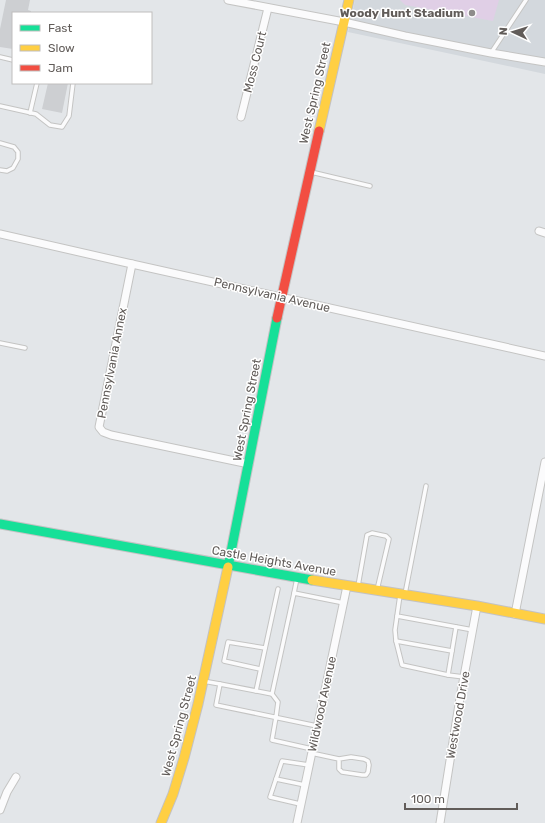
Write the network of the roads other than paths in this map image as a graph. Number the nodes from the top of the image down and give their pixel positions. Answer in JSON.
{"nodes":[{"id":1,"x":228,"y":0,"type":"edge"},
{"id":2,"x":349,"y":0,"type":"edge"},
{"id":3,"x":526,"y":0,"type":"edge"},
{"id":4,"x":268,"y":8,"type":"junction"},
{"id":5,"x":344,"y":22,"type":"junction"},
{"id":6,"x":491,"y":53,"type":"junction"},
{"id":7,"x":0,"y":57,"type":"edge"},
{"id":8,"x":12,"y":60,"type":"edge"},
{"id":9,"x":545,"y":62,"type":"edge"},
{"id":10,"x":37,"y":84,"type":"edge"},
{"id":11,"x":73,"y":84,"type":"edge"},
{"id":12,"x":0,"y":106,"type":"edge"},
{"id":13,"x":30,"y":113,"type":"junction"},
{"id":14,"x":241,"y":117,"type":"dead end"},
{"id":15,"x":0,"y":143,"type":"edge"},
{"id":16,"x":0,"y":170,"type":"edge"},
{"id":17,"x":310,"y":172,"type":"junction"},
{"id":18,"x":370,"y":186,"type":"dead end"},
{"id":19,"x":0,"y":234,"type":"edge"},
{"id":20,"x":132,"y":264,"type":"junction"},
{"id":21,"x":281,"y":297,"type":"junction"},
{"id":22,"x":0,"y":343,"type":"edge"},
{"id":23,"x":25,"y":348,"type":"dead end"},
{"id":24,"x":545,"y":356,"type":"edge"},
{"id":25,"x":545,"y":462,"type":"edge"},
{"id":26,"x":249,"y":464,"type":"junction"},
{"id":27,"x":426,"y":486,"type":"dead end"},
{"id":28,"x":0,"y":524,"type":"edge"},
{"id":29,"x":228,"y":565,"type":"junction"},
{"id":30,"x":297,"y":577,"type":"junction"},
{"id":31,"x":347,"y":586,"type":"junction"},
{"id":32,"x":358,"y":588,"type":"junction"},
{"id":33,"x":278,"y":589,"type":"dead end"},
{"id":34,"x":377,"y":591,"type":"junction"},
{"id":35,"x":294,"y":593,"type":"junction"},
{"id":36,"x":402,"y":595,"type":"junction"},
{"id":37,"x":344,"y":603,"type":"junction"},
{"id":38,"x":477,"y":606,"type":"junction"},
{"id":39,"x":515,"y":614,"type":"junction"},
{"id":40,"x":398,"y":616,"type":"junction"},
{"id":41,"x":545,"y":619,"type":"edge"},
{"id":42,"x":456,"y":627,"type":"junction"},
{"id":43,"x":473,"y":630,"type":"junction"},
{"id":44,"x":396,"y":642,"type":"junction"},
{"id":45,"x":265,"y":648,"type":"junction"},
{"id":46,"x":452,"y":651,"type":"junction"},
{"id":47,"x":260,"y":669,"type":"junction"},
{"id":48,"x":448,"y":675,"type":"junction"},
{"id":49,"x":464,"y":677,"type":"junction"},
{"id":50,"x":203,"y":681,"type":"junction"},
{"id":51,"x":220,"y":684,"type":"junction"},
{"id":52,"x":256,"y":691,"type":"junction"},
{"id":53,"x":272,"y":694,"type":"junction"},
{"id":54,"x":276,"y":717,"type":"junction"},
{"id":55,"x":317,"y":726,"type":"junction"},
{"id":56,"x":312,"y":751,"type":"junction"},
{"id":57,"x":339,"y":759,"type":"junction"},
{"id":58,"x":309,"y":765,"type":"junction"},
{"id":59,"x":16,"y":777,"type":"dead end"},
{"id":60,"x":276,"y":779,"type":"junction"},
{"id":61,"x":305,"y":785,"type":"junction"},
{"id":62,"x":300,"y":804,"type":"junction"},
{"id":63,"x":0,"y":810,"type":"edge"},
{"id":64,"x":161,"y":823,"type":"edge"},
{"id":65,"x":296,"y":823,"type":"edge"},
{"id":66,"x":440,"y":823,"type":"edge"}],
"edges":[{"from":1,"to":4,"type":"street"},
{"from":2,"to":5,"type":"street","name":"West Spring Street"},
{"from":3,"to":6,"type":"lane"},
{"from":4,"to":5,"type":"street"},
{"from":4,"to":14,"type":"street","name":"Moss Court"},
{"from":5,"to":6,"type":"street"},
{"from":5,"to":17,"type":"street","name":"West Spring Street"},
{"from":6,"to":9,"type":"street"},
{"from":7,"to":8,"type":"lane"},
{"from":10,"to":13,"type":"lane"},
{"from":11,"to":13,"type":"lane"},
{"from":12,"to":13,"type":"lane"},
{"from":15,"to":16,"type":"lane"},
{"from":17,"to":18,"type":"lane"},
{"from":17,"to":21,"type":"street","name":"West Spring Street"},
{"from":19,"to":20,"type":"street","name":"Pennsylvania Avenue"},
{"from":20,"to":21,"type":"street","name":"Pennsylvania Avenue"},
{"from":20,"to":26,"type":"street","name":"Pennsylvania Annex"},
{"from":21,"to":24,"type":"street","name":"Pennsylvania Avenue"},
{"from":21,"to":26,"type":"street","name":"West Spring Street"},
{"from":22,"to":23,"type":"lane"},
{"from":25,"to":39,"type":"street"},
{"from":26,"to":29,"type":"street","name":"West Spring Street"},
{"from":27,"to":36,"type":"lane"},
{"from":28,"to":29,"type":"street","name":"Castle Heights Avenue"},
{"from":29,"to":30,"type":"street","name":"Castle Heights Avenue"},
{"from":29,"to":50,"type":"street","name":"West Spring Street"},
{"from":30,"to":31,"type":"street","name":"Castle Heights Avenue"},
{"from":30,"to":35,"type":"lane"},
{"from":31,"to":32,"type":"street","name":"Castle Heights Avenue"},
{"from":31,"to":37,"type":"street","name":"Wildwood Avenue"},
{"from":32,"to":34,"type":"street","name":"Castle Heights Avenue"},
{"from":32,"to":34,"type":"lane"},
{"from":33,"to":45,"type":"lane"},
{"from":34,"to":36,"type":"street","name":"Castle Heights Avenue"},
{"from":35,"to":37,"type":"lane"},
{"from":35,"to":53,"type":"lane"},
{"from":36,"to":38,"type":"street","name":"Castle Heights Avenue"},
{"from":36,"to":40,"type":"lane"},
{"from":37,"to":55,"type":"street","name":"Wildwood Avenue"},
{"from":38,"to":39,"type":"street","name":"Castle Heights Avenue"},
{"from":38,"to":43,"type":"street","name":"Westwood Drive"},
{"from":39,"to":41,"type":"street","name":"Castle Heights Avenue"},
{"from":40,"to":42,"type":"lane"},
{"from":40,"to":44,"type":"lane"},
{"from":42,"to":43,"type":"lane"},
{"from":42,"to":46,"type":"lane"},
{"from":43,"to":49,"type":"street","name":"Westwood Drive"},
{"from":44,"to":46,"type":"lane"},
{"from":44,"to":48,"type":"lane"},
{"from":45,"to":47,"type":"lane"},
{"from":45,"to":47,"type":"lane"},
{"from":46,"to":48,"type":"lane"},
{"from":47,"to":52,"type":"lane"},
{"from":48,"to":49,"type":"lane"},
{"from":49,"to":66,"type":"street","name":"Westwood Drive"},
{"from":50,"to":51,"type":"lane"},
{"from":50,"to":64,"type":"street","name":"West Spring Street"},
{"from":51,"to":52,"type":"lane"},
{"from":51,"to":54,"type":"lane"},
{"from":52,"to":53,"type":"lane"},
{"from":53,"to":54,"type":"lane"},
{"from":54,"to":55,"type":"lane"},
{"from":54,"to":56,"type":"lane"},
{"from":55,"to":56,"type":"street","name":"Wildwood Avenue"},
{"from":56,"to":57,"type":"lane"},
{"from":56,"to":58,"type":"street","name":"Wildwood Avenue"},
{"from":57,"to":57,"type":"lane"},
{"from":58,"to":60,"type":"lane"},
{"from":58,"to":61,"type":"street","name":"Wildwood Avenue"},
{"from":59,"to":63,"type":"street"},
{"from":60,"to":61,"type":"lane"},
{"from":60,"to":62,"type":"lane"},
{"from":61,"to":62,"type":"street","name":"Wildwood Avenue"},
{"from":62,"to":65,"type":"street","name":"Wildwood Avenue"}]}
